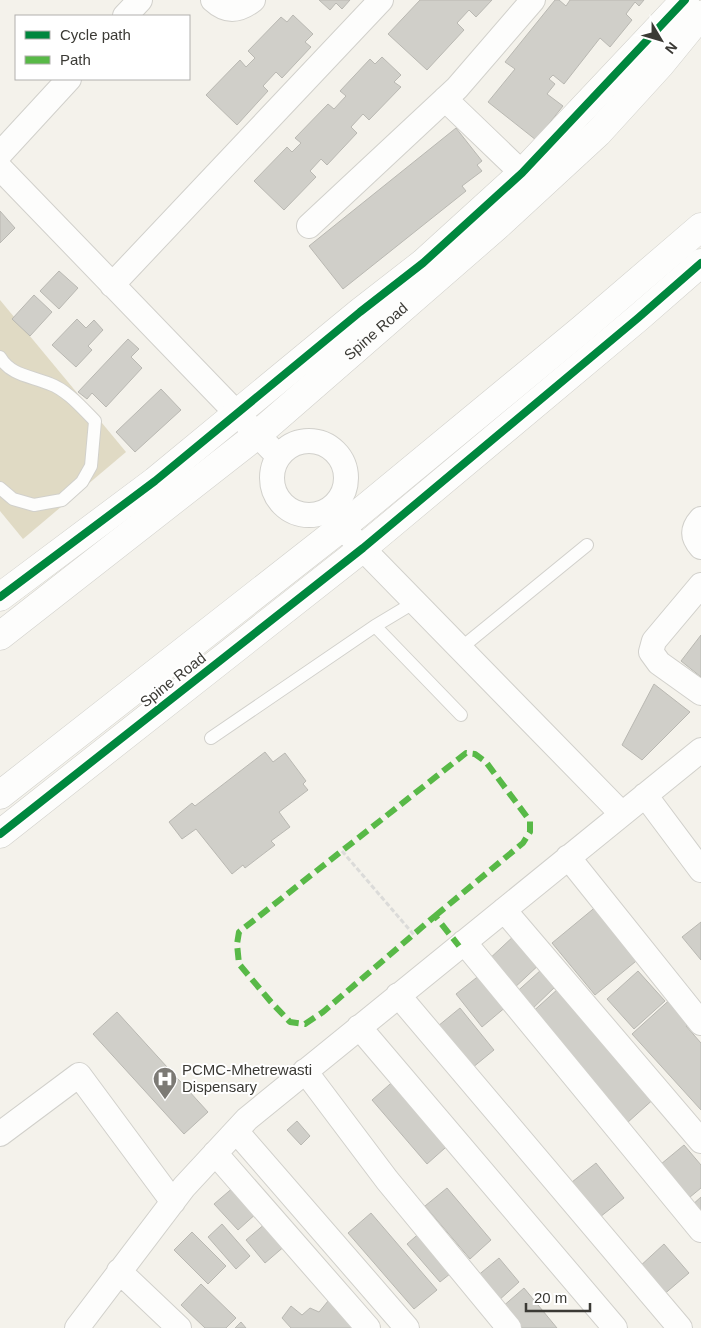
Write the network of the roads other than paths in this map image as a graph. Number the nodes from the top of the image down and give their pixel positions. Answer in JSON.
{"nodes":[{"id":1,"x":140,"y":0,"type":"edge"},
{"id":2,"x":213,"y":0,"type":"edge"},
{"id":3,"x":253,"y":0,"type":"edge"},
{"id":4,"x":382,"y":0,"type":"edge"},
{"id":5,"x":532,"y":0,"type":"edge"},
{"id":6,"x":685,"y":0,"type":"edge"},
{"id":7,"x":126,"y":15,"type":"edge"},
{"id":8,"x":701,"y":15,"type":"edge"},
{"id":9,"x":68,"y":80,"type":"edge"},
{"id":10,"x":445,"y":98,"type":"junction"},
{"id":11,"x":0,"y":154,"type":"edge"},
{"id":12,"x":0,"y":168,"type":"edge"},
{"id":13,"x":522,"y":172,"type":"junction"},
{"id":14,"x":309,"y":226,"type":"dead end"},
{"id":15,"x":701,"y":226,"type":"edge"},
{"id":16,"x":701,"y":263,"type":"edge"},
{"id":17,"x":112,"y":285,"type":"junction"},
{"id":18,"x":0,"y":358,"type":"edge"},
{"id":19,"x":237,"y":414,"type":"junction"},
{"id":20,"x":257,"y":435,"type":"junction"},
{"id":21,"x":278,"y":456,"type":"junction"},
{"id":22,"x":0,"y":488,"type":"edge"},
{"id":23,"x":334,"y":519,"type":"junction"},
{"id":24,"x":701,"y":519,"type":"edge"},
{"id":25,"x":587,"y":545,"type":"dead end"},
{"id":26,"x":701,"y":547,"type":"edge"},
{"id":27,"x":363,"y":548,"type":"junction"},
{"id":28,"x":701,"y":585,"type":"edge"},
{"id":29,"x":0,"y":597,"type":"edge"},
{"id":30,"x":415,"y":602,"type":"junction"},
{"id":31,"x":375,"y":626,"type":"junction"},
{"id":32,"x":0,"y":636,"type":"edge"},
{"id":33,"x":461,"y":648,"type":"junction"},
{"id":34,"x":701,"y":693,"type":"edge"},
{"id":35,"x":461,"y":715,"type":"dead end"},
{"id":36,"x":211,"y":738,"type":"dead end"},
{"id":37,"x":701,"y":750,"type":"edge"},
{"id":38,"x":0,"y":795,"type":"edge"},
{"id":39,"x":646,"y":795,"type":"junction"},
{"id":40,"x":622,"y":814,"type":"junction"},
{"id":41,"x":0,"y":834,"type":"edge"},
{"id":42,"x":568,"y":857,"type":"junction"},
{"id":43,"x":701,"y":870,"type":"edge"},
{"id":44,"x":504,"y":910,"type":"junction"},
{"id":45,"x":464,"y":942,"type":"junction"},
{"id":46,"x":398,"y":995,"type":"junction"},
{"id":47,"x":701,"y":1023,"type":"edge"},
{"id":48,"x":359,"y":1027,"type":"junction"},
{"id":49,"x":305,"y":1071,"type":"junction"},
{"id":50,"x":236,"y":1131,"type":"junction"},
{"id":51,"x":0,"y":1134,"type":"edge"},
{"id":52,"x":701,"y":1141,"type":"edge"},
{"id":53,"x":215,"y":1153,"type":"junction"},
{"id":54,"x":173,"y":1202,"type":"junction"},
{"id":55,"x":701,"y":1230,"type":"edge"},
{"id":56,"x":119,"y":1272,"type":"junction"},
{"id":57,"x":77,"y":1328,"type":"edge"},
{"id":58,"x":179,"y":1328,"type":"edge"},
{"id":59,"x":368,"y":1328,"type":"edge"},
{"id":60,"x":407,"y":1328,"type":"edge"},
{"id":61,"x":509,"y":1328,"type":"edge"},
{"id":62,"x":615,"y":1328,"type":"edge"},
{"id":63,"x":680,"y":1328,"type":"edge"}],
"edges":[{"from":1,"to":7,"type":"street"},
{"from":2,"to":3,"type":"street"},
{"from":4,"to":17,"type":"street"},
{"from":5,"to":10,"type":"street"},
{"from":6,"to":13,"type":"main road"},
{"from":8,"to":20,"type":"main road","name":"Spine Road"},
{"from":9,"to":11,"type":"street"},
{"from":10,"to":13,"type":"street"},
{"from":10,"to":14,"type":"street"},
{"from":12,"to":17,"type":"street"},
{"from":13,"to":19,"type":"main road"},
{"from":15,"to":23,"type":"main road","name":"Spine Road"},
{"from":16,"to":27,"type":"main road","name":"Spine Road"},
{"from":17,"to":19,"type":"street"},
{"from":18,"to":22,"type":"lane"},
{"from":19,"to":20,"type":"street"},
{"from":19,"to":29,"type":"main road"},
{"from":20,"to":21,"type":"street"},
{"from":20,"to":32,"type":"main road","name":"Spine Road"},
{"from":21,"to":23,"type":"street"},
{"from":21,"to":23,"type":"street"},
{"from":23,"to":27,"type":"street"},
{"from":23,"to":38,"type":"main road","name":"Spine Road"},
{"from":24,"to":26,"type":"street"},
{"from":25,"to":33,"type":"lane"},
{"from":27,"to":30,"type":"street"},
{"from":27,"to":41,"type":"main road","name":"Spine Road"},
{"from":28,"to":34,"type":"street"},
{"from":30,"to":31,"type":"lane"},
{"from":30,"to":33,"type":"street"},
{"from":31,"to":35,"type":"lane"},
{"from":31,"to":36,"type":"lane"},
{"from":33,"to":40,"type":"street"},
{"from":37,"to":39,"type":"street"},
{"from":39,"to":40,"type":"street"},
{"from":39,"to":43,"type":"street"},
{"from":40,"to":42,"type":"street"},
{"from":42,"to":44,"type":"street"},
{"from":42,"to":47,"type":"street"},
{"from":44,"to":45,"type":"street"},
{"from":44,"to":52,"type":"street"},
{"from":45,"to":46,"type":"street"},
{"from":45,"to":55,"type":"street"},
{"from":46,"to":48,"type":"street"},
{"from":46,"to":63,"type":"street"},
{"from":48,"to":49,"type":"street"},
{"from":48,"to":62,"type":"street"},
{"from":49,"to":50,"type":"street"},
{"from":49,"to":61,"type":"street"},
{"from":50,"to":53,"type":"street"},
{"from":50,"to":60,"type":"street"},
{"from":51,"to":54,"type":"street"},
{"from":53,"to":54,"type":"street"},
{"from":53,"to":59,"type":"street"},
{"from":54,"to":56,"type":"street"},
{"from":56,"to":57,"type":"street"},
{"from":56,"to":58,"type":"street"}]}
